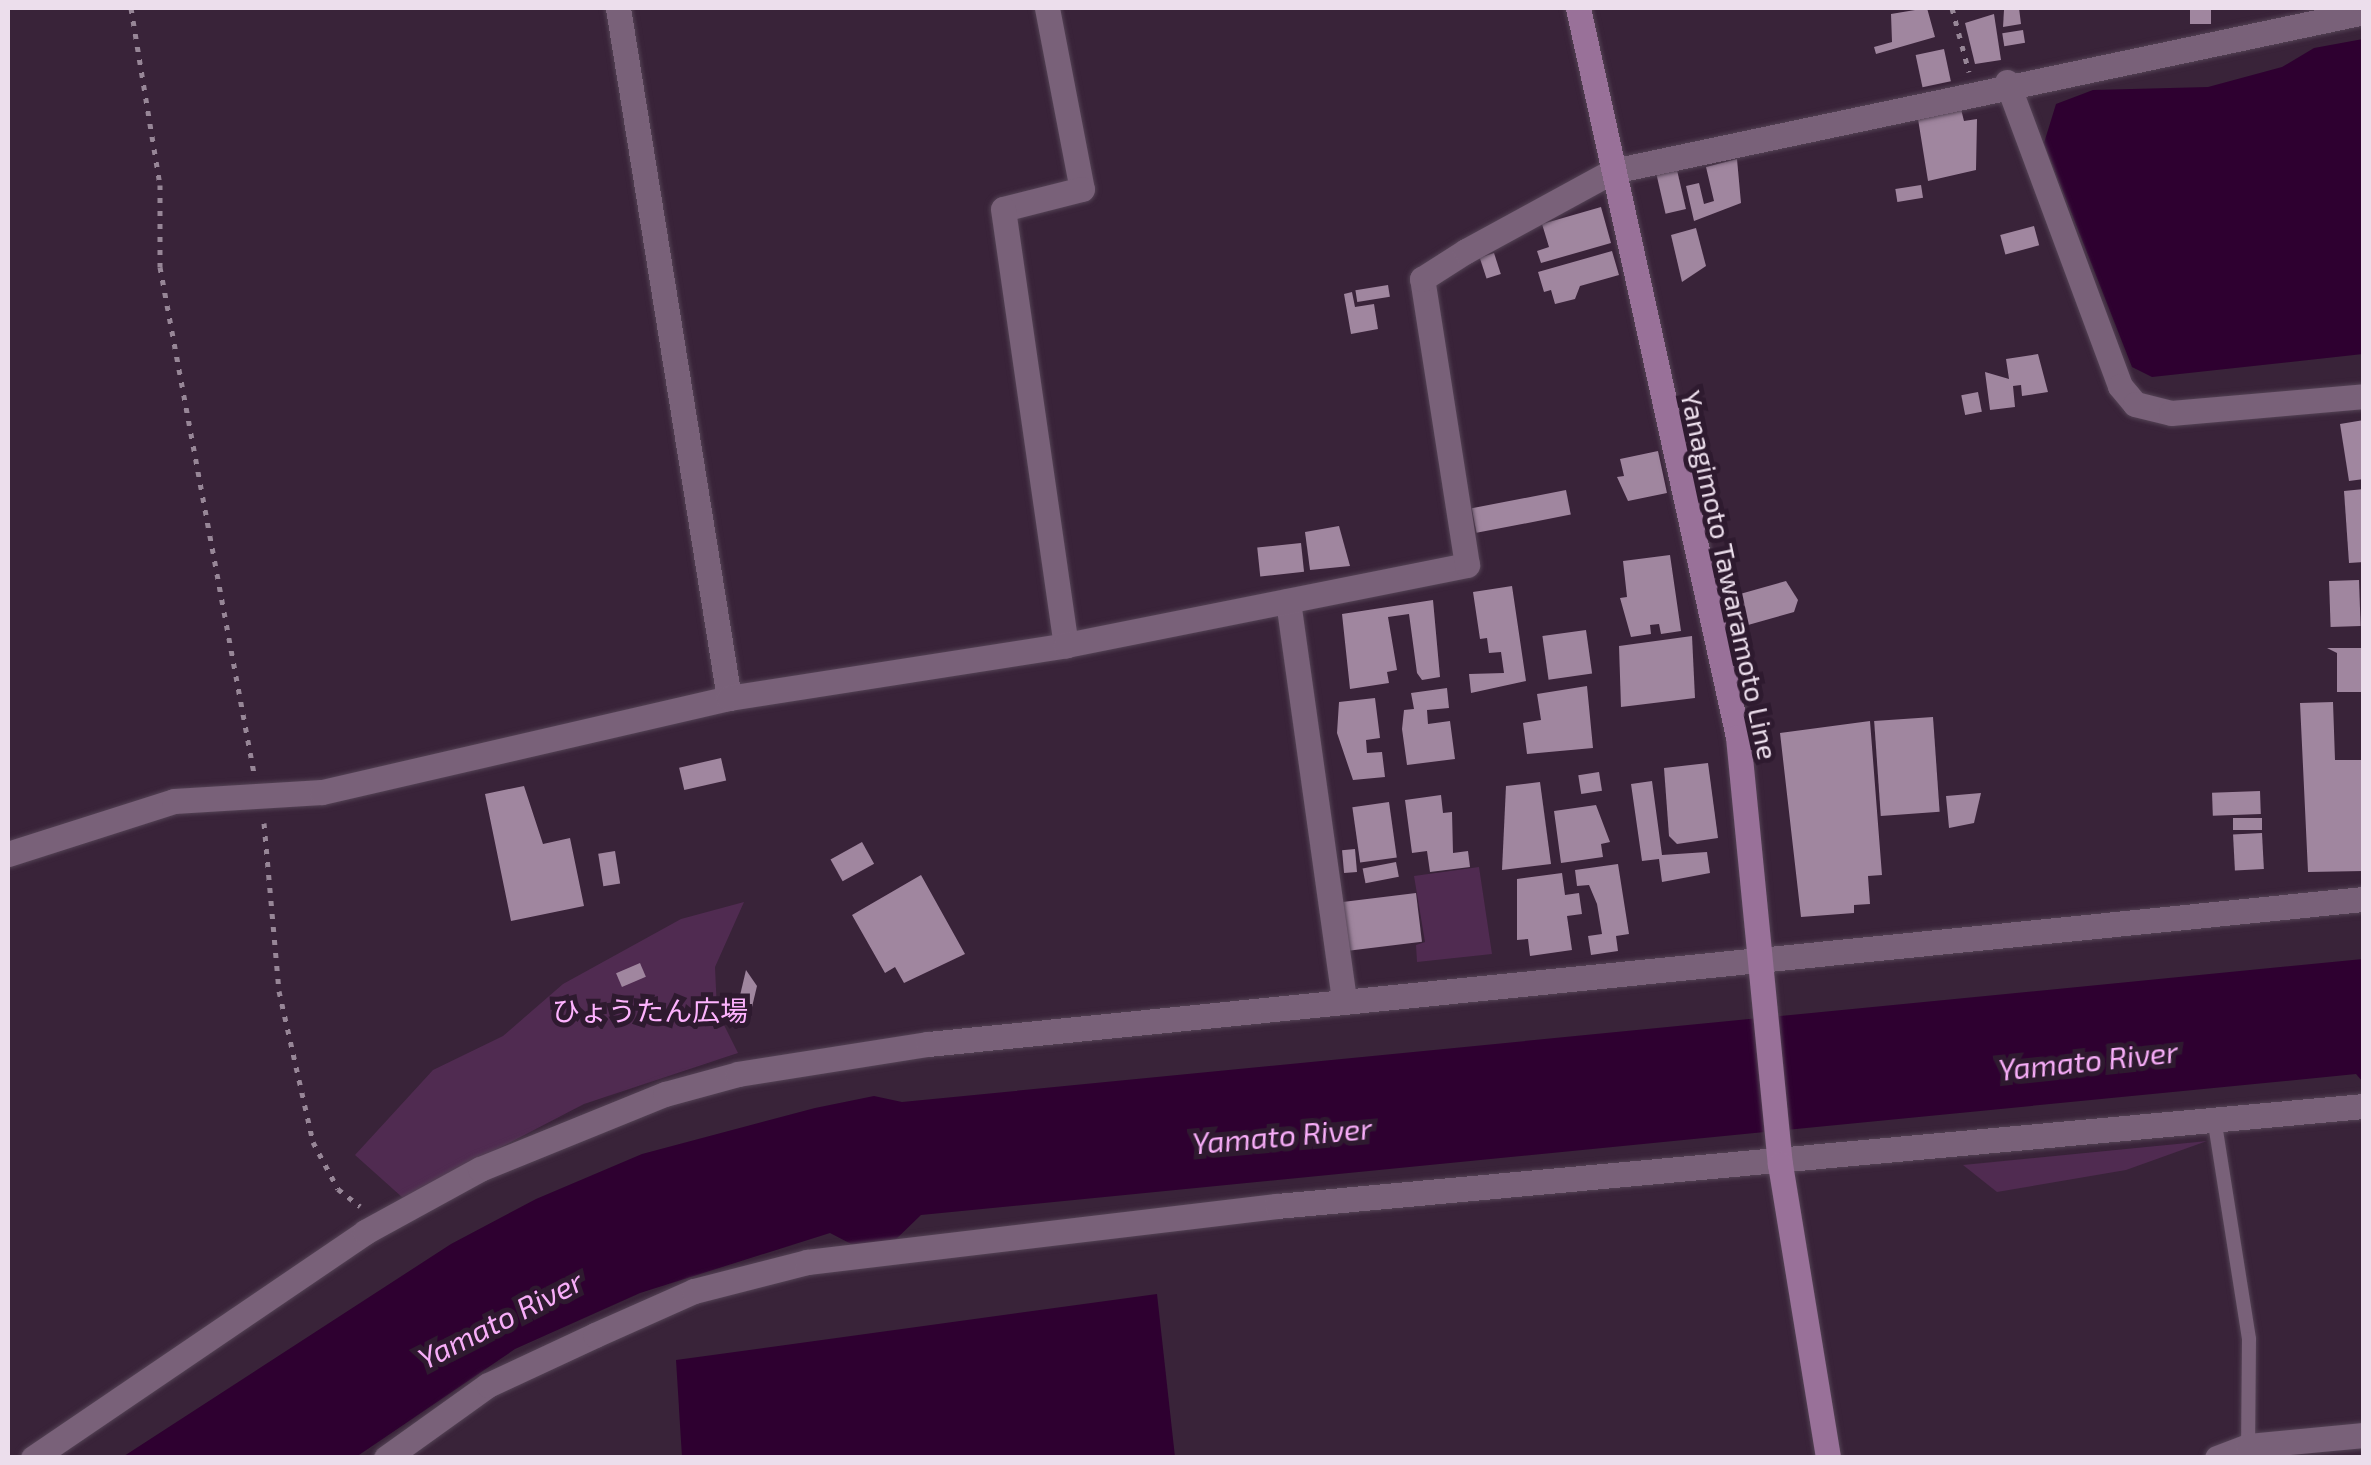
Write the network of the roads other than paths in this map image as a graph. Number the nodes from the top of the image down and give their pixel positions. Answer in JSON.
{"nodes":[{"id":1,"x":618,"y":8,"type":"edge"},
{"id":2,"x":1046,"y":8,"type":"edge"},
{"id":3,"x":1578,"y":8,"type":"edge"},
{"id":4,"x":2364,"y":12,"type":"edge"},
{"id":5,"x":2008,"y":82,"type":"junction"},
{"id":6,"x":1614,"y":171,"type":"junction"},
{"id":7,"x":2364,"y":396,"type":"edge"},
{"id":8,"x":1288,"y":601,"type":"junction"},
{"id":9,"x":1066,"y":645,"type":"junction"},
{"id":10,"x":729,"y":698,"type":"junction"},
{"id":11,"x":8,"y":854,"type":"edge"},
{"id":12,"x":2364,"y":900,"type":"edge"},
{"id":13,"x":1758,"y":962,"type":"junction"},
{"id":14,"x":1344,"y":1000,"type":"junction"},
{"id":15,"x":2364,"y":1106,"type":"edge"},
{"id":16,"x":2216,"y":1124,"type":"junction"},
{"id":17,"x":1780,"y":1158,"type":"junction"},
{"id":18,"x":2364,"y":1435,"type":"edge"},
{"id":19,"x":2248,"y":1446,"type":"junction"},
{"id":20,"x":34,"y":1458,"type":"edge"},
{"id":21,"x":386,"y":1458,"type":"edge"},
{"id":22,"x":1828,"y":1458,"type":"edge"},
{"id":23,"x":2218,"y":1458,"type":"edge"}],
"edges":[{"from":1,"to":10,"type":"street"},
{"from":2,"to":9,"type":"street"},
{"from":3,"to":6,"type":"main road","name":"Yanagimoto Tawaramoto Line"},
{"from":4,"to":5,"type":"street"},
{"from":5,"to":6,"type":"street"},
{"from":5,"to":7,"type":"street"},
{"from":6,"to":8,"type":"street"},
{"from":6,"to":13,"type":"main road","name":"Yanagimoto Tawaramoto Line"},
{"from":8,"to":9,"type":"street"},
{"from":8,"to":14,"type":"street"},
{"from":9,"to":10,"type":"street"},
{"from":10,"to":11,"type":"street"},
{"from":12,"to":13,"type":"street"},
{"from":13,"to":14,"type":"street"},
{"from":13,"to":17,"type":"main road","name":"Yanagimoto Tawaramoto Line"},
{"from":14,"to":20,"type":"street"},
{"from":15,"to":16,"type":"street"},
{"from":16,"to":17,"type":"street"},
{"from":16,"to":19,"type":"lane"},
{"from":17,"to":21,"type":"street"},
{"from":17,"to":22,"type":"main road","name":"Yanagimoto Tawaramoto Line"},
{"from":18,"to":19,"type":"street"},
{"from":19,"to":23,"type":"street"}]}
